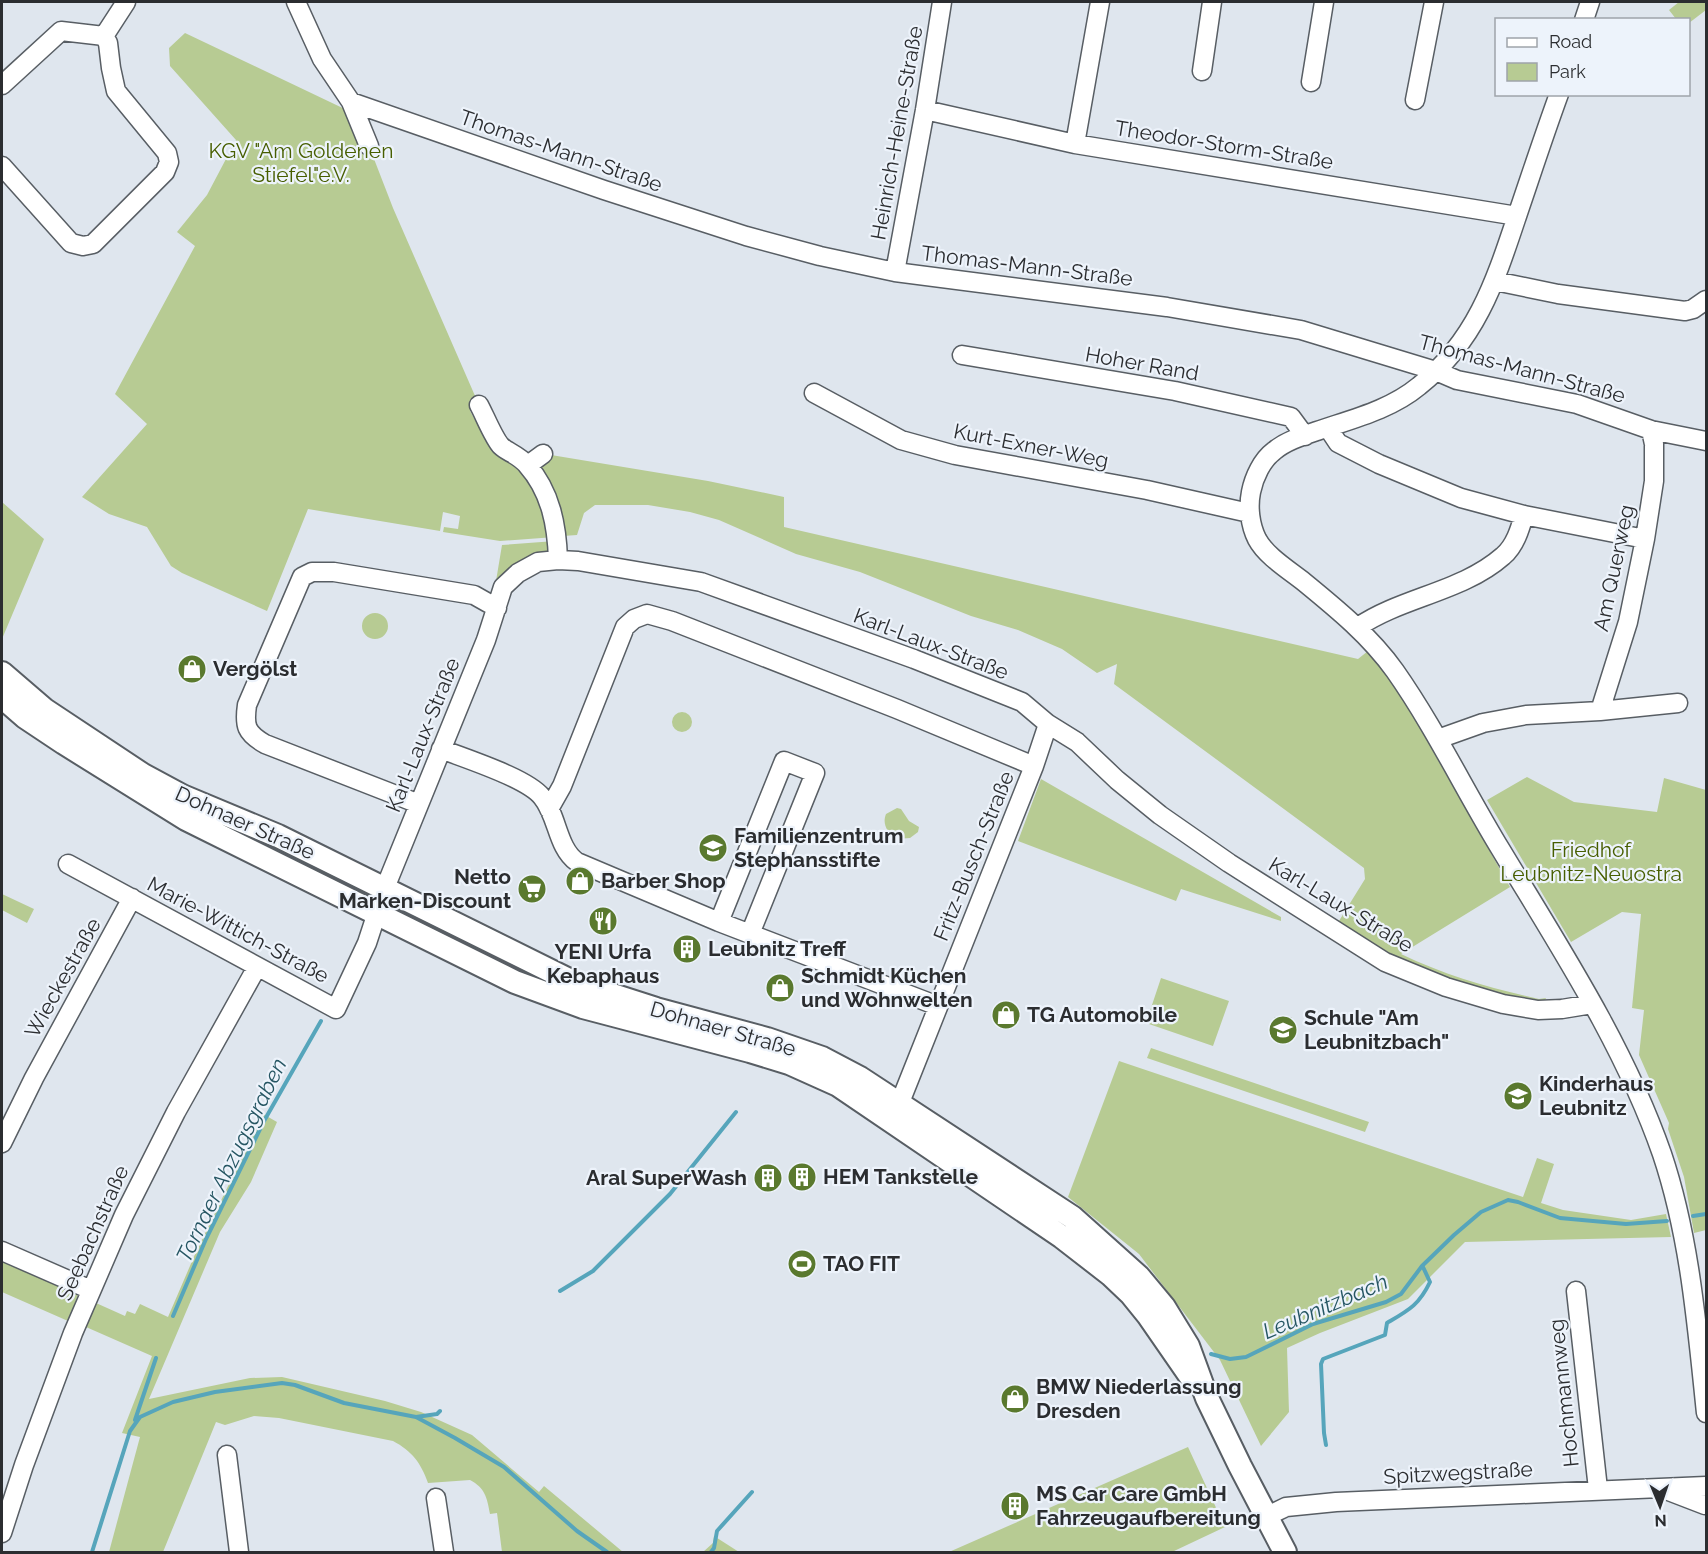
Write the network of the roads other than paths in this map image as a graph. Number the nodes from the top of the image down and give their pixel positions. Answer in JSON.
{"nodes":[{"id":1,"x":126,"y":2,"type":"edge"},
{"id":2,"x":296,"y":2,"type":"edge"},
{"id":3,"x":942,"y":2,"type":"edge"},
{"id":4,"x":1100,"y":2,"type":"edge"},
{"id":5,"x":1212,"y":2,"type":"edge"},
{"id":6,"x":1324,"y":2,"type":"edge"},
{"id":7,"x":1434,"y":2,"type":"edge"},
{"id":8,"x":1590,"y":2,"type":"edge"},
{"id":9,"x":1585,"y":18,"type":"edge"},
{"id":10,"x":104,"y":36,"type":"junction"},
{"id":11,"x":1202,"y":71,"type":"dead end"},
{"id":12,"x":1311,"y":82,"type":"dead end"},
{"id":13,"x":2,"y":85,"type":"edge"},
{"id":14,"x":1557,"y":96,"type":"edge"},
{"id":15,"x":1415,"y":99,"type":"dead end"},
{"id":16,"x":351,"y":102,"type":"junction"},
{"id":17,"x":926,"y":110,"type":"junction"},
{"id":18,"x":1075,"y":144,"type":"junction"},
{"id":19,"x":369,"y":146,"type":"dead end"},
{"id":20,"x":2,"y":166,"type":"edge"},
{"id":21,"x":1517,"y":216,"type":"junction"},
{"id":22,"x":895,"y":272,"type":"junction"},
{"id":23,"x":1495,"y":281,"type":"junction"},
{"id":24,"x":1707,"y":300,"type":"edge"},
{"id":25,"x":962,"y":355,"type":"dead end"},
{"id":26,"x":1436,"y":371,"type":"junction"},
{"id":27,"x":814,"y":393,"type":"dead end"},
{"id":28,"x":479,"y":405,"type":"dead end"},
{"id":29,"x":1328,"y":428,"type":"junction"},
{"id":30,"x":1651,"y":430,"type":"junction"},
{"id":31,"x":1305,"y":436,"type":"junction"},
{"id":32,"x":1707,"y":441,"type":"edge"},
{"id":33,"x":543,"y":454,"type":"dead end"},
{"id":34,"x":528,"y":465,"type":"junction"},
{"id":35,"x":1249,"y":513,"type":"junction"},
{"id":36,"x":1524,"y":515,"type":"junction"},
{"id":37,"x":1645,"y":539,"type":"junction"},
{"id":38,"x":558,"y":560,"type":"junction"},
{"id":39,"x":497,"y":608,"type":"junction"},
{"id":40,"x":1358,"y":627,"type":"junction"},
{"id":41,"x":2,"y":673,"type":"edge"},
{"id":42,"x":2,"y":697,"type":"edge"},
{"id":43,"x":1677,"y":703,"type":"dead end"},
{"id":44,"x":1600,"y":711,"type":"junction"},
{"id":45,"x":1048,"y":724,"type":"junction"},
{"id":46,"x":1438,"y":739,"type":"junction"},
{"id":47,"x":441,"y":749,"type":"junction"},
{"id":48,"x":1034,"y":766,"type":"junction"},
{"id":49,"x":419,"y":804,"type":"junction"},
{"id":50,"x":549,"y":809,"type":"junction"},
{"id":51,"x":68,"y":864,"type":"dead end"},
{"id":52,"x":384,"y":888,"type":"junction"},
{"id":53,"x":132,"y":898,"type":"junction"},
{"id":54,"x":377,"y":913,"type":"junction"},
{"id":55,"x":719,"y":922,"type":"junction"},
{"id":56,"x":750,"y":934,"type":"junction"},
{"id":57,"x":257,"y":966,"type":"junction"},
{"id":58,"x":1592,"y":1004,"type":"junction"},
{"id":59,"x":938,"y":1006,"type":"junction"},
{"id":60,"x":899,"y":1105,"type":"junction"},
{"id":61,"x":2,"y":1143,"type":"edge"},
{"id":62,"x":2,"y":1251,"type":"edge"},
{"id":63,"x":91,"y":1290,"type":"junction"},
{"id":64,"x":1576,"y":1291,"type":"dead end"},
{"id":65,"x":1207,"y":1398,"type":"junction"},
{"id":66,"x":1707,"y":1413,"type":"edge"},
{"id":67,"x":227,"y":1455,"type":"dead end"},
{"id":68,"x":1598,"y":1490,"type":"junction"},
{"id":69,"x":1706,"y":1496,"type":"edge"},
{"id":70,"x":436,"y":1498,"type":"dead end"},
{"id":71,"x":1265,"y":1516,"type":"junction"},
{"id":72,"x":2,"y":1533,"type":"edge"},
{"id":73,"x":239,"y":1552,"type":"edge"},
{"id":74,"x":444,"y":1552,"type":"edge"},
{"id":75,"x":1285,"y":1552,"type":"edge"}],
"edges":[{"from":1,"to":10,"type":"street"},
{"from":2,"to":16,"type":"street"},
{"from":3,"to":17,"type":"street","name":"Heinrich-Heine-Straße"},
{"from":4,"to":18,"type":"street"},
{"from":5,"to":11,"type":"street"},
{"from":6,"to":12,"type":"street"},
{"from":7,"to":15,"type":"street"},
{"from":8,"to":9,"type":"street"},
{"from":10,"to":13,"type":"street"},
{"from":10,"to":20,"type":"street"},
{"from":14,"to":21,"type":"street"},
{"from":16,"to":19,"type":"street"},
{"from":16,"to":22,"type":"street","name":"Thomas-Mann-Straße"},
{"from":17,"to":18,"type":"street","name":"Theodor-Storm-Straße"},
{"from":17,"to":22,"type":"street","name":"Heinrich-Heine-Straße"},
{"from":18,"to":21,"type":"street","name":"Theodor-Storm-Straße"},
{"from":21,"to":23,"type":"street"},
{"from":22,"to":26,"type":"street","name":"Thomas-Mann-Straße"},
{"from":23,"to":24,"type":"street"},
{"from":23,"to":26,"type":"street"},
{"from":25,"to":31,"type":"street","name":"Hoher Rand"},
{"from":26,"to":29,"type":"street"},
{"from":26,"to":30,"type":"street","name":"Thomas-Mann-Straße"},
{"from":27,"to":35,"type":"street","name":"Kurt-Exner-Weg"},
{"from":28,"to":34,"type":"street"},
{"from":29,"to":31,"type":"street"},
{"from":29,"to":36,"type":"street"},
{"from":30,"to":32,"type":"street","name":"Thomas-Mann-Straße"},
{"from":30,"to":37,"type":"street","name":"Am Querweg"},
{"from":31,"to":35,"type":"street"},
{"from":33,"to":34,"type":"street"},
{"from":34,"to":38,"type":"street"},
{"from":35,"to":40,"type":"street"},
{"from":36,"to":37,"type":"street"},
{"from":36,"to":40,"type":"street"},
{"from":37,"to":44,"type":"street","name":"Am Querweg"},
{"from":38,"to":39,"type":"street","name":"Karl-Laux-Straße"},
{"from":38,"to":45,"type":"street","name":"Karl-Laux-Straße"},
{"from":39,"to":47,"type":"street","name":"Karl-Laux-Straße"},
{"from":39,"to":49,"type":"street"},
{"from":40,"to":46,"type":"street"},
{"from":41,"to":52,"type":"main road","name":"Dohnaer Straße"},
{"from":42,"to":54,"type":"main road","name":"Dohnaer Straße"},
{"from":43,"to":44,"type":"street"},
{"from":44,"to":46,"type":"street"},
{"from":45,"to":48,"type":"street","name":"Fritz-Busch-Straße"},
{"from":45,"to":58,"type":"street","name":"Karl-Laux-Straße"},
{"from":46,"to":58,"type":"street"},
{"from":47,"to":49,"type":"street","name":"Karl-Laux-Straße"},
{"from":47,"to":50,"type":"street"},
{"from":48,"to":50,"type":"street"},
{"from":48,"to":59,"type":"street","name":"Fritz-Busch-Straße"},
{"from":49,"to":52,"type":"street","name":"Karl-Laux-Straße"},
{"from":50,"to":55,"type":"street"},
{"from":51,"to":53,"type":"street","name":"Marie-Wittich-Straße"},
{"from":52,"to":54,"type":"street","name":"Marie-Wittich-Straße"},
{"from":52,"to":60,"type":"main road","name":"Dohnaer Straße"},
{"from":53,"to":57,"type":"street","name":"Marie-Wittich-Straße"},
{"from":53,"to":61,"type":"street","name":"Wieckestraße"},
{"from":54,"to":57,"type":"street","name":"Marie-Wittich-Straße"},
{"from":54,"to":65,"type":"main road","name":"Dohnaer Straße"},
{"from":55,"to":56,"type":"street"},
{"from":55,"to":56,"type":"street"},
{"from":56,"to":59,"type":"street"},
{"from":57,"to":63,"type":"street","name":"Seebachstraße"},
{"from":58,"to":66,"type":"street"},
{"from":59,"to":60,"type":"street","name":"Fritz-Busch-Straße"},
{"from":60,"to":65,"type":"main road","name":"Dohnaer Straße"},
{"from":62,"to":63,"type":"street"},
{"from":63,"to":72,"type":"street","name":"Seebachstraße"},
{"from":64,"to":68,"type":"street","name":"Hochmannweg"},
{"from":65,"to":71,"type":"main road","name":"Dohnaer Straße"},
{"from":67,"to":73,"type":"street"},
{"from":68,"to":69,"type":"street","name":"Spitzwegstraße"},
{"from":68,"to":71,"type":"street","name":"Spitzwegstraße"},
{"from":70,"to":74,"type":"street"},
{"from":71,"to":75,"type":"main road","name":"Dohnaer Straße"}]}
